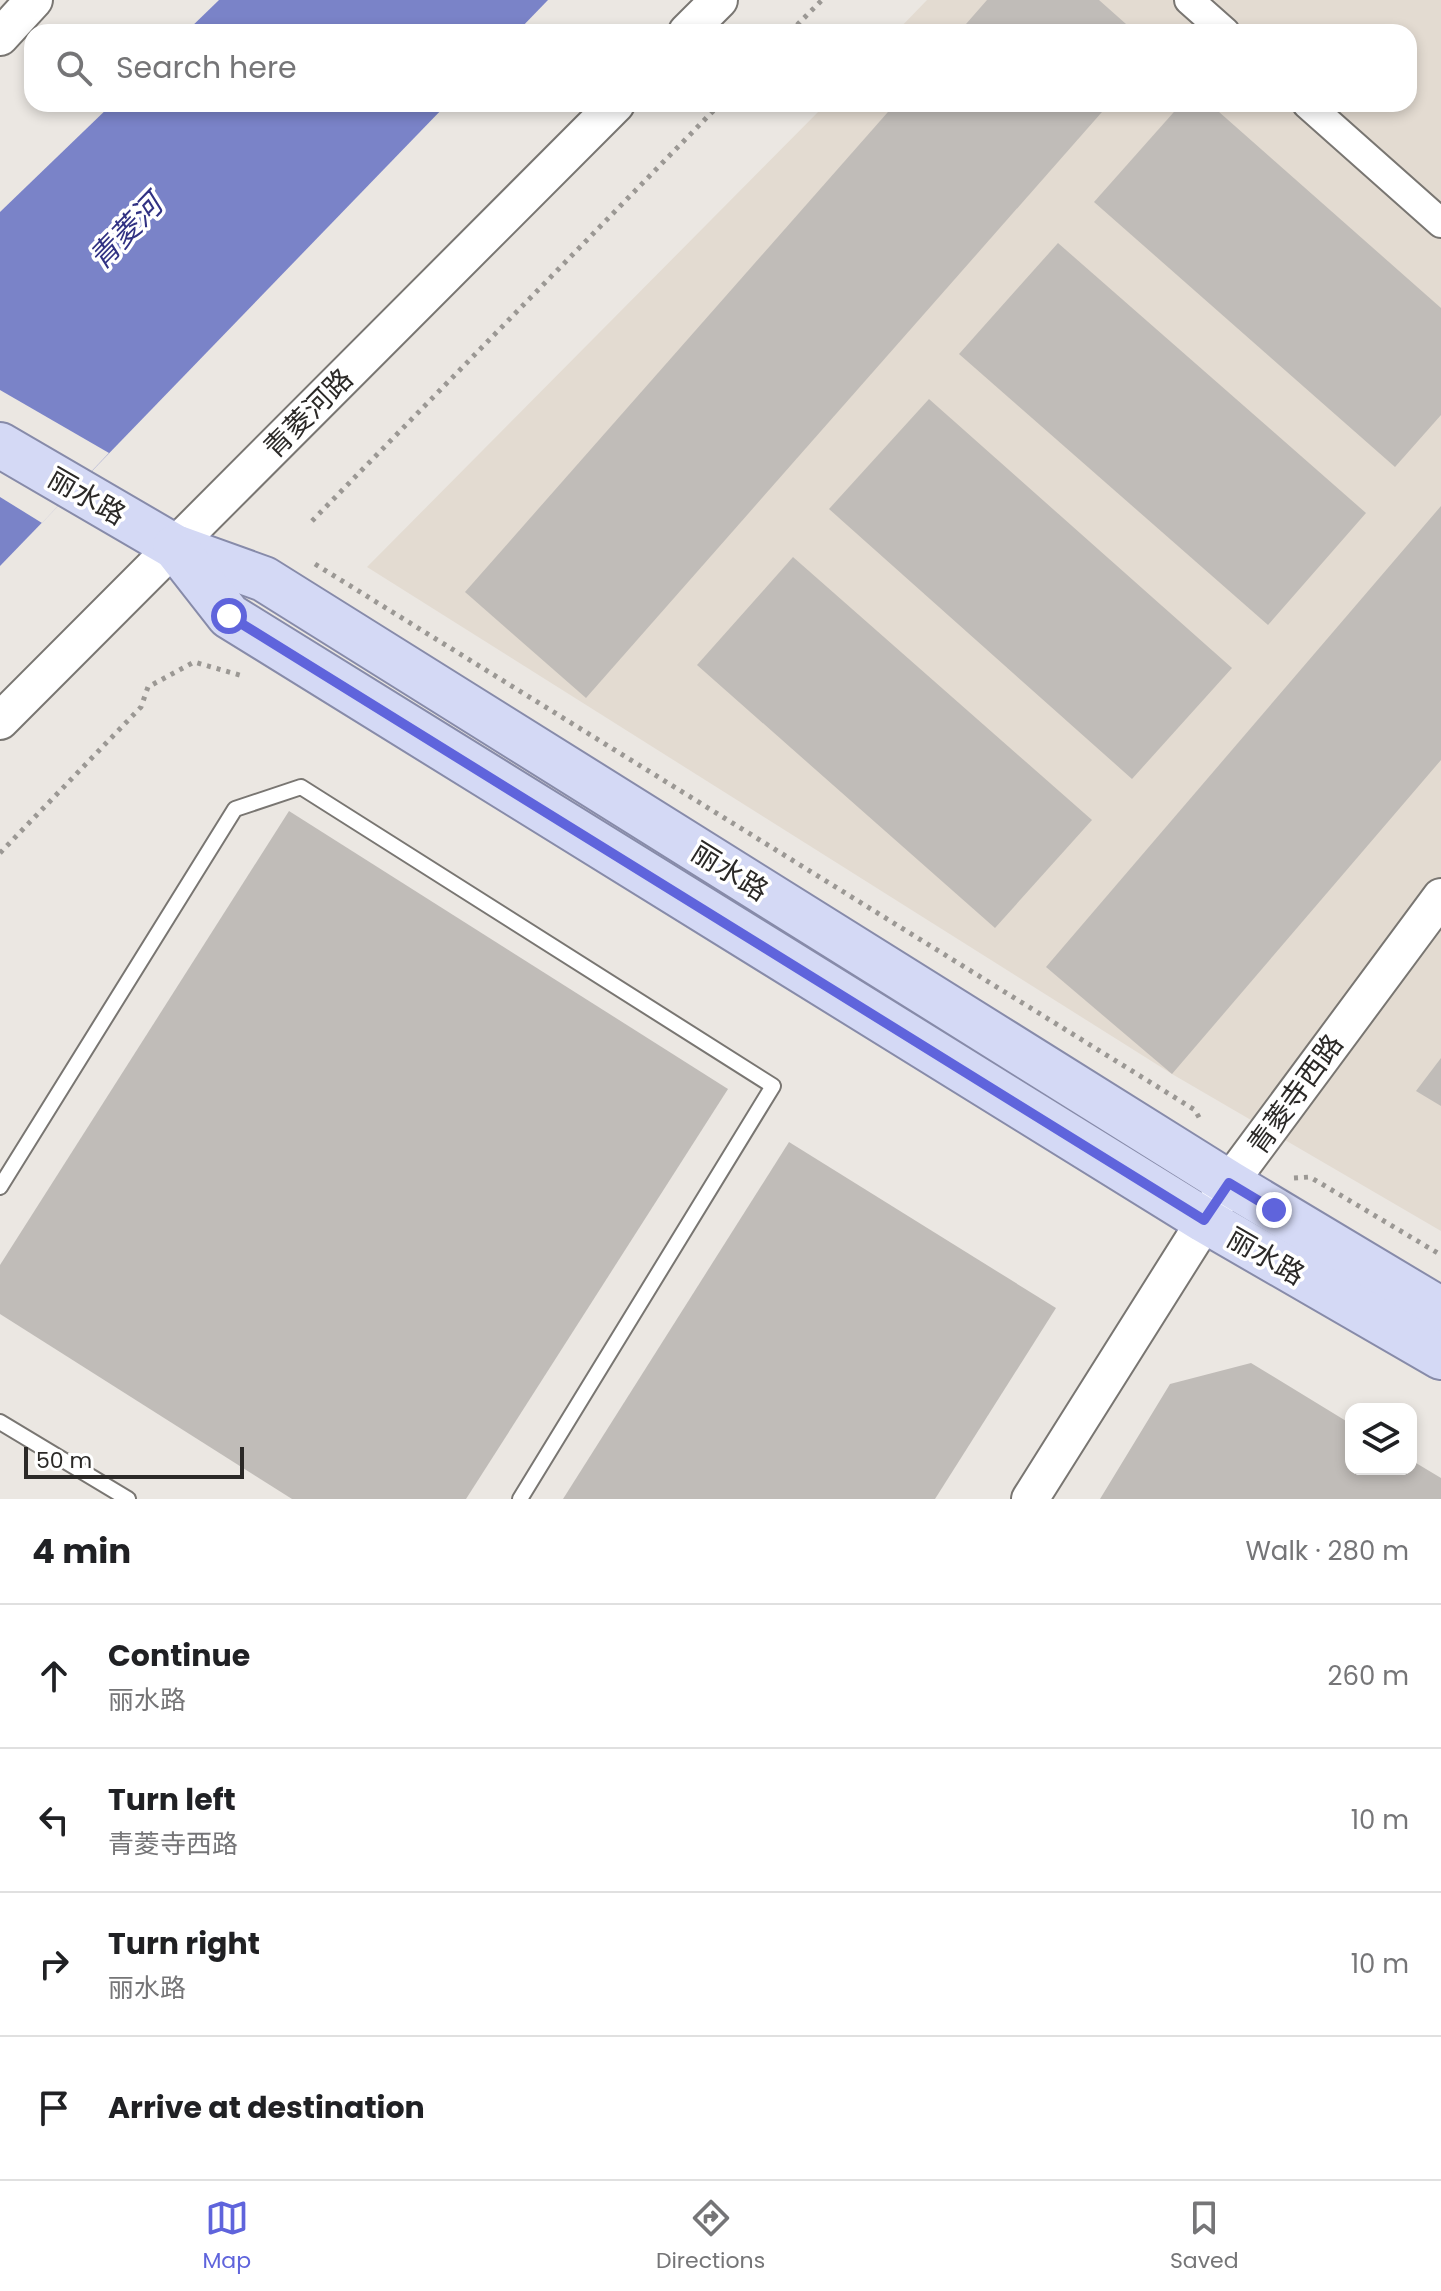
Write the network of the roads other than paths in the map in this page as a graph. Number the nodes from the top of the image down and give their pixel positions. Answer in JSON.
{"nodes":[{"id":1,"x":34,"y":0,"type":"edge"},
{"id":2,"x":719,"y":0,"type":"edge"},
{"id":3,"x":1189,"y":0,"type":"edge"},
{"id":4,"x":695,"y":24,"type":"edge"},
{"id":5,"x":1216,"y":24,"type":"edge"},
{"id":6,"x":0,"y":37,"type":"edge"},
{"id":7,"x":608,"y":112,"type":"edge"},
{"id":8,"x":1316,"y":112,"type":"edge"},
{"id":9,"x":1441,"y":223,"type":"edge"},
{"id":10,"x":0,"y":445,"type":"edge"},
{"id":11,"x":175,"y":547,"type":"junction"},
{"id":12,"x":0,"y":721,"type":"edge"},
{"id":13,"x":1441,"y":897,"type":"edge"},
{"id":14,"x":1229,"y":1183,"type":"junction"},
{"id":15,"x":0,"y":1187,"type":"edge"},
{"id":16,"x":1204,"y":1220,"type":"junction"},
{"id":17,"x":1441,"y":1310,"type":"edge"},
{"id":18,"x":1441,"y":1357,"type":"edge"},
{"id":19,"x":0,"y":1422,"type":"edge"},
{"id":20,"x":128,"y":1499,"type":"edge"},
{"id":21,"x":520,"y":1499,"type":"edge"},
{"id":22,"x":1030,"y":1499,"type":"edge"}],
"edges":[{"from":1,"to":6,"type":"street"},
{"from":2,"to":4,"type":"street"},
{"from":3,"to":5,"type":"street"},
{"from":7,"to":11,"type":"street","name":"青菱河路"},
{"from":8,"to":9,"type":"street"},
{"from":10,"to":11,"type":"main road","name":"丽水路"},
{"from":11,"to":12,"type":"street","name":"青菱河路"},
{"from":11,"to":14,"type":"main road","name":"丽水路"},
{"from":11,"to":16,"type":"main road","name":"丽水路"},
{"from":13,"to":14,"type":"street","name":"青菱寺西路"},
{"from":14,"to":16,"type":"street","name":"青菱寺西路"},
{"from":14,"to":17,"type":"main road","name":"丽水路"},
{"from":15,"to":21,"type":"lane"},
{"from":16,"to":18,"type":"main road","name":"丽水路"},
{"from":16,"to":22,"type":"street","name":"青菱寺西路"},
{"from":19,"to":20,"type":"lane"}]}
